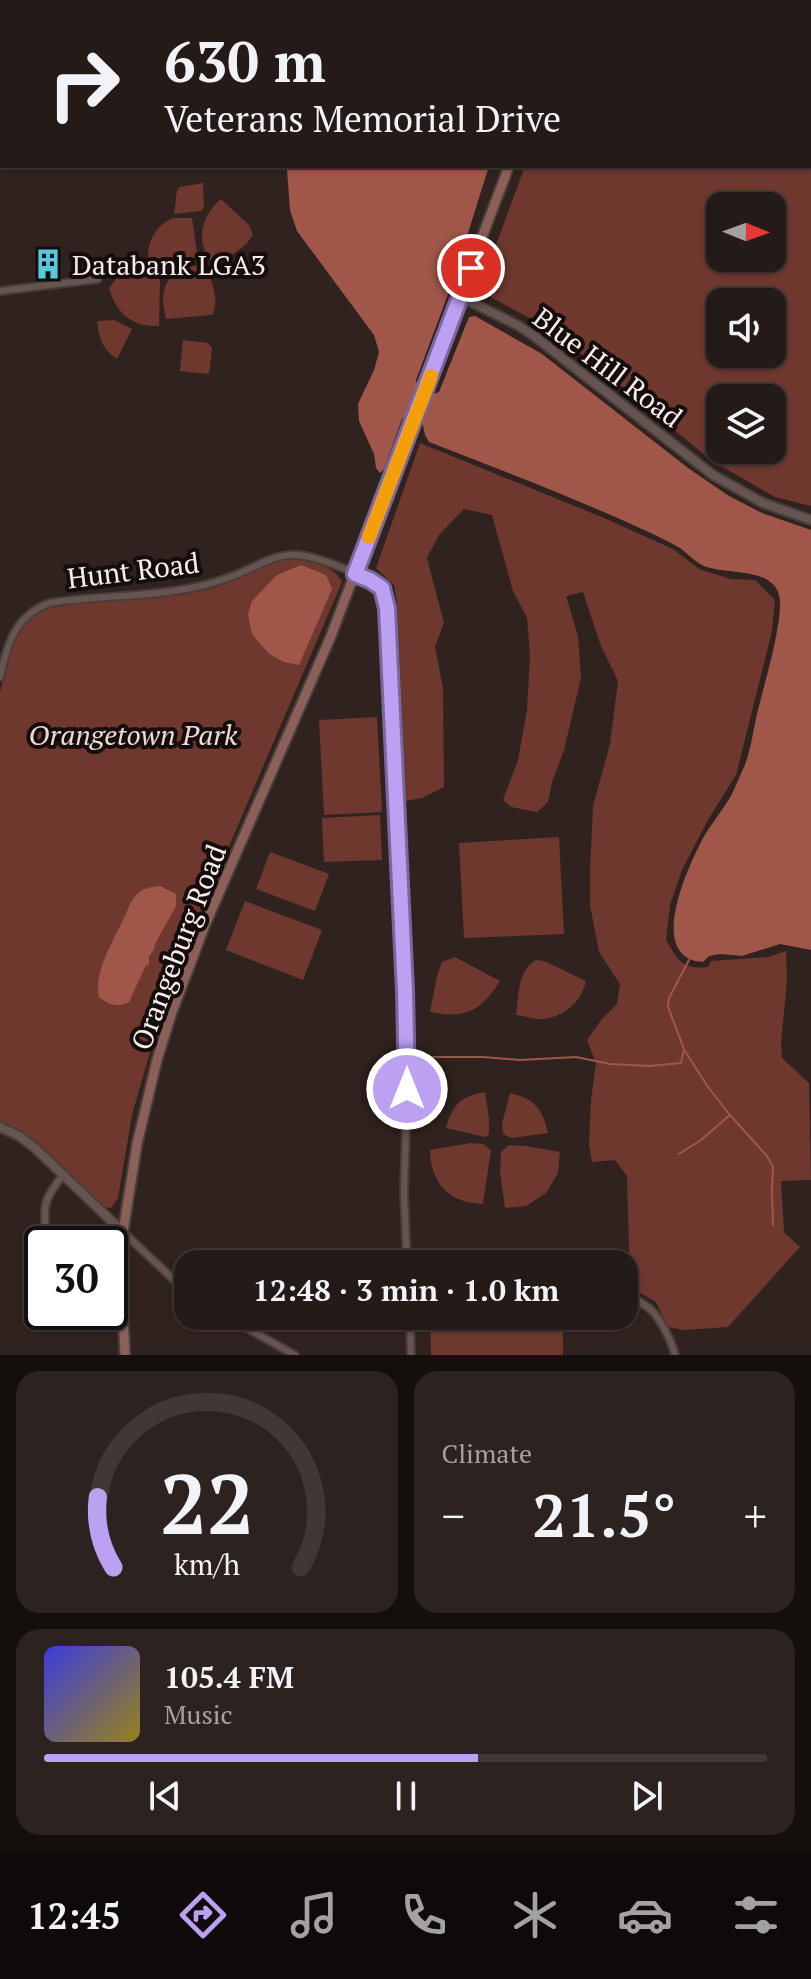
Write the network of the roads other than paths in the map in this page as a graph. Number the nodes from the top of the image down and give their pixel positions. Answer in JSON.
{"nodes":[{"id":1,"x":508,"y":168,"type":"edge"},
{"id":2,"x":98,"y":279,"type":"dead end"},
{"id":3,"x":0,"y":291,"type":"edge"},
{"id":4,"x":461,"y":297,"type":"junction"},
{"id":5,"x":811,"y":520,"type":"edge"},
{"id":6,"x":355,"y":574,"type":"junction"},
{"id":7,"x":0,"y":677,"type":"edge"},
{"id":8,"x":0,"y":1127,"type":"edge"},
{"id":9,"x":64,"y":1174,"type":"junction"},
{"id":10,"x":45,"y":1226,"type":"edge"},
{"id":11,"x":117,"y":1226,"type":"edge"},
{"id":12,"x":124,"y":1226,"type":"edge"},
{"id":13,"x":128,"y":1237,"type":"edge"},
{"id":14,"x":406,"y":1250,"type":"edge"},
{"id":15,"x":174,"y":1280,"type":"edge"},
{"id":16,"x":638,"y":1302,"type":"edge"},
{"id":17,"x":124,"y":1330,"type":"edge"},
{"id":18,"x":250,"y":1330,"type":"edge"},
{"id":19,"x":410,"y":1330,"type":"edge"},
{"id":20,"x":125,"y":1355,"type":"edge"},
{"id":21,"x":295,"y":1355,"type":"edge"},
{"id":22,"x":411,"y":1355,"type":"edge"},
{"id":23,"x":675,"y":1355,"type":"edge"}],
"edges":[{"from":1,"to":4,"type":"main road","name":"Orangeburg Road"},
{"from":2,"to":3,"type":"street"},
{"from":4,"to":5,"type":"street","name":"Blue Hill Road"},
{"from":4,"to":6,"type":"main road","name":"Orangeburg Road"},
{"from":6,"to":7,"type":"street","name":"Hunt Road"},
{"from":6,"to":12,"type":"main road","name":"Orangeburg Road"},
{"from":6,"to":14,"type":"street","name":"Hunt Road"},
{"from":8,"to":9,"type":"street"},
{"from":9,"to":10,"type":"street"},
{"from":9,"to":11,"type":"street"},
{"from":13,"to":15,"type":"street"},
{"from":16,"to":23,"type":"street"},
{"from":17,"to":20,"type":"main road","name":"Orangeburg Road"},
{"from":18,"to":21,"type":"street"},
{"from":19,"to":22,"type":"street"}]}
